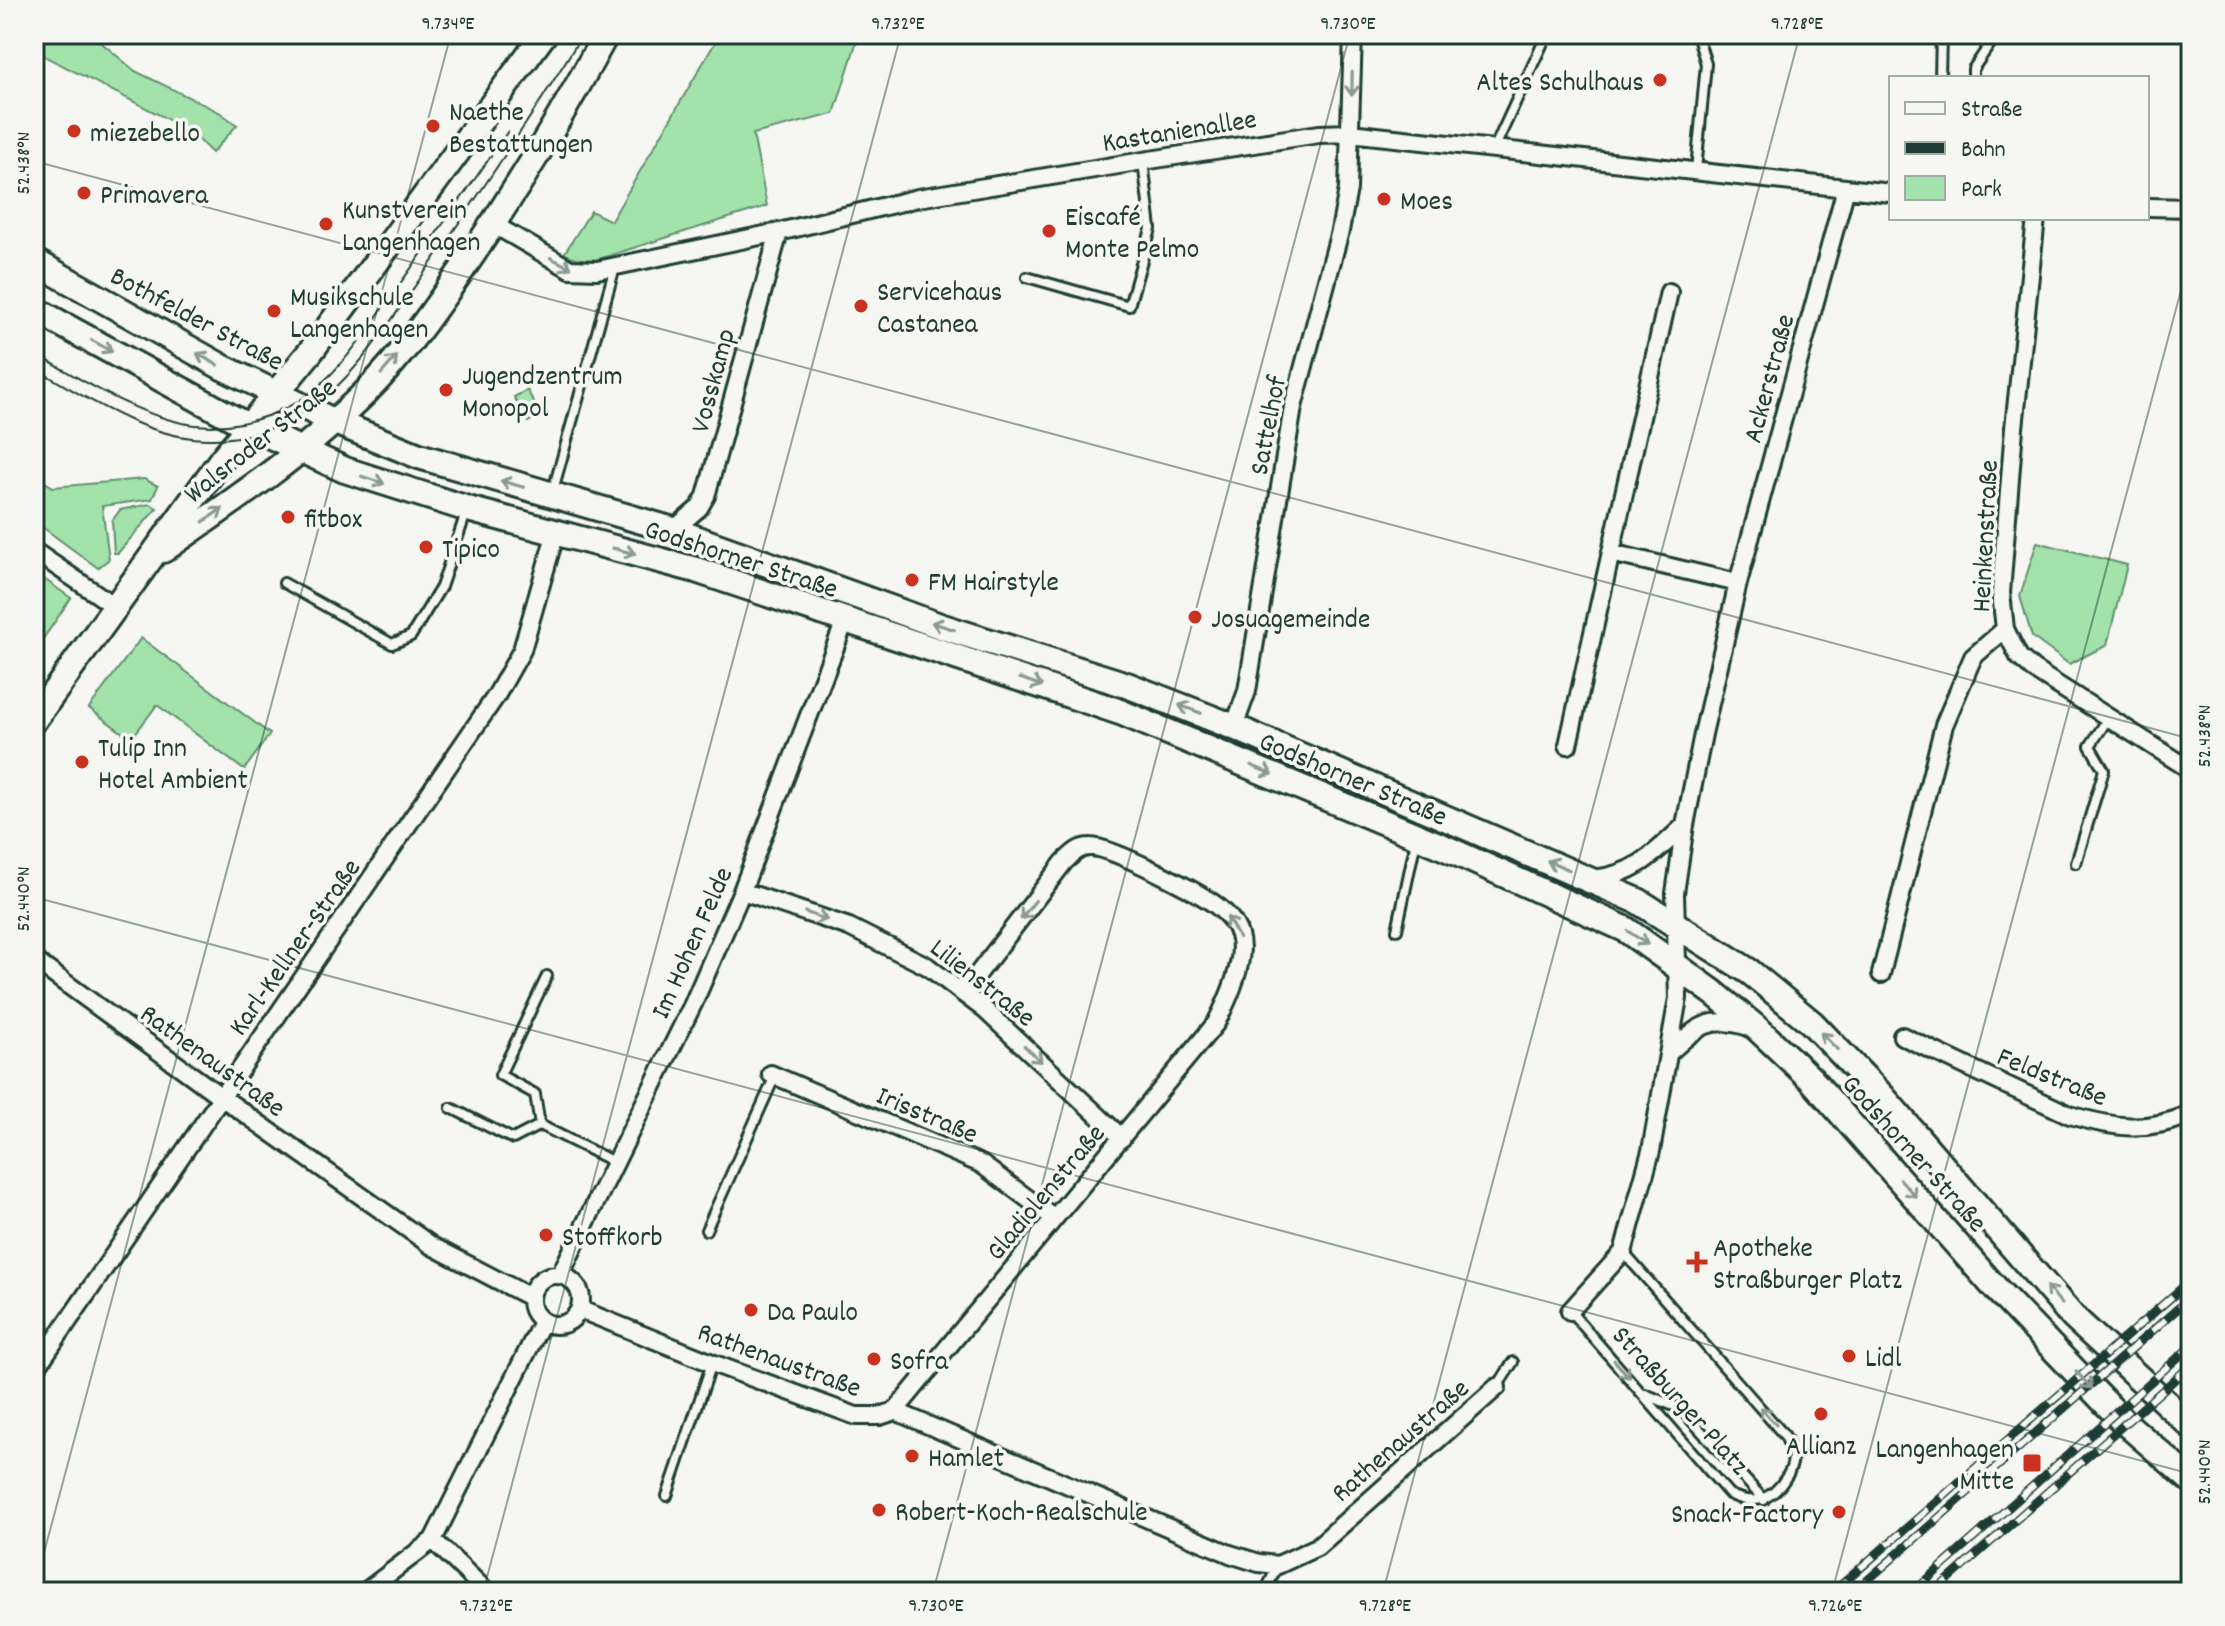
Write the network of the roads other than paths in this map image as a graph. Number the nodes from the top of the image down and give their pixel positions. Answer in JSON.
{"nodes":[{"id":1,"x":544,"y":34,"type":"edge"},
{"id":2,"x":606,"y":34,"type":"edge"},
{"id":3,"x":1353,"y":34,"type":"edge"},
{"id":4,"x":1547,"y":34,"type":"edge"},
{"id":5,"x":1697,"y":34,"type":"edge"},
{"id":6,"x":1941,"y":34,"type":"edge"},
{"id":7,"x":1997,"y":34,"type":"edge"},
{"id":8,"x":1940,"y":76,"type":"edge"},
{"id":9,"x":1973,"y":76,"type":"edge"},
{"id":10,"x":1350,"y":133,"type":"junction"},
{"id":11,"x":1494,"y":149,"type":"junction"},
{"id":12,"x":1143,"y":161,"type":"junction"},
{"id":13,"x":1696,"y":170,"type":"junction"},
{"id":14,"x":1846,"y":188,"type":"junction"},
{"id":15,"x":1889,"y":193,"type":"edge"},
{"id":16,"x":2149,"y":207,"type":"edge"},
{"id":17,"x":2191,"y":208,"type":"edge"},
{"id":18,"x":2036,"y":220,"type":"edge"},
{"id":19,"x":493,"y":224,"type":"junction"},
{"id":20,"x":779,"y":232,"type":"junction"},
{"id":21,"x":34,"y":261,"type":"edge"},
{"id":22,"x":615,"y":267,"type":"junction"},
{"id":23,"x":1027,"y":277,"type":"dead end"},
{"id":24,"x":1669,"y":292,"type":"dead end"},
{"id":25,"x":34,"y":309,"type":"edge"},
{"id":26,"x":277,"y":394,"type":"junction"},
{"id":27,"x":335,"y":422,"type":"junction"},
{"id":28,"x":250,"y":427,"type":"junction"},
{"id":29,"x":301,"y":452,"type":"junction"},
{"id":30,"x":551,"y":496,"type":"junction"},
{"id":31,"x":468,"y":509,"type":"junction"},
{"id":32,"x":673,"y":530,"type":"junction"},
{"id":33,"x":556,"y":532,"type":"junction"},
{"id":34,"x":34,"y":551,"type":"edge"},
{"id":35,"x":1611,"y":553,"type":"junction"},
{"id":36,"x":150,"y":560,"type":"junction"},
{"id":37,"x":284,"y":583,"type":"dead end"},
{"id":38,"x":1738,"y":583,"type":"junction"},
{"id":39,"x":116,"y":607,"type":"junction"},
{"id":40,"x":845,"y":621,"type":"junction"},
{"id":41,"x":2005,"y":629,"type":"junction"},
{"id":42,"x":2109,"y":716,"type":"junction"},
{"id":43,"x":34,"y":720,"type":"edge"},
{"id":44,"x":1234,"y":727,"type":"junction"},
{"id":45,"x":1568,"y":745,"type":"dead end"},
{"id":46,"x":2191,"y":770,"type":"edge"},
{"id":47,"x":1685,"y":825,"type":"junction"},
{"id":48,"x":1418,"y":836,"type":"junction"},
{"id":49,"x":2076,"y":863,"type":"dead end"},
{"id":50,"x":1592,"y":879,"type":"junction"},
{"id":51,"x":742,"y":891,"type":"junction"},
{"id":52,"x":1678,"y":924,"type":"junction"},
{"id":53,"x":1397,"y":930,"type":"dead end"},
{"id":54,"x":34,"y":960,"type":"edge"},
{"id":55,"x":1679,"y":966,"type":"junction"},
{"id":56,"x":1881,"y":974,"type":"dead end"},
{"id":57,"x":547,"y":976,"type":"dead end"},
{"id":58,"x":964,"y":992,"type":"junction"},
{"id":59,"x":1759,"y":1030,"type":"junction"},
{"id":60,"x":1902,"y":1036,"type":"dead end"},
{"id":61,"x":1670,"y":1052,"type":"junction"},
{"id":62,"x":773,"y":1075,"type":"joint"},
{"id":63,"x":220,"y":1096,"type":"junction"},
{"id":64,"x":451,"y":1108,"type":"dead end"},
{"id":65,"x":2191,"y":1114,"type":"edge"},
{"id":66,"x":540,"y":1125,"type":"junction"},
{"id":67,"x":1122,"y":1138,"type":"junction"},
{"id":68,"x":617,"y":1163,"type":"junction"},
{"id":69,"x":1054,"y":1218,"type":"junction"},
{"id":70,"x":706,"y":1230,"type":"dead end"},
{"id":71,"x":1623,"y":1252,"type":"junction"},
{"id":72,"x":561,"y":1273,"type":"junction"},
{"id":73,"x":530,"y":1297,"type":"junction"},
{"id":74,"x":581,"y":1310,"type":"junction"},
{"id":75,"x":1570,"y":1311,"type":"joint"},
{"id":76,"x":542,"y":1322,"type":"junction"},
{"id":77,"x":1513,"y":1362,"type":"dead end"},
{"id":78,"x":712,"y":1363,"type":"junction"},
{"id":79,"x":34,"y":1371,"type":"edge"},
{"id":80,"x":1497,"y":1387,"type":"joint"},
{"id":81,"x":1644,"y":1394,"type":"junction"},
{"id":82,"x":895,"y":1411,"type":"junction"},
{"id":83,"x":2191,"y":1426,"type":"edge"},
{"id":84,"x":2191,"y":1480,"type":"edge"},
{"id":85,"x":667,"y":1496,"type":"dead end"},
{"id":86,"x":1764,"y":1500,"type":"junction"},
{"id":87,"x":433,"y":1540,"type":"junction"},
{"id":88,"x":1278,"y":1565,"type":"junction"},
{"id":89,"x":365,"y":1592,"type":"edge"},
{"id":90,"x":487,"y":1592,"type":"edge"},
{"id":91,"x":1265,"y":1592,"type":"edge"}],
"edges":[{"from":1,"to":26,"type":"main road","name":"Walsroder Straße"},
{"from":2,"to":19,"type":"main road","name":"Walsroder Straße"},
{"from":3,"to":10,"type":"street","name":"Sattelhof","one_way":true},
{"from":4,"to":11,"type":"lane"},
{"from":5,"to":13,"type":"lane"},
{"from":6,"to":8,"type":"lane"},
{"from":7,"to":9,"type":"lane"},
{"from":10,"to":11,"type":"street","name":"Kastanienallee"},
{"from":10,"to":12,"type":"street","name":"Kastanienallee"},
{"from":10,"to":44,"type":"street","name":"Sattelhof"},
{"from":11,"to":13,"type":"street","name":"Kastanienallee"},
{"from":12,"to":20,"type":"street","name":"Kastanienallee"},
{"from":12,"to":23,"type":"lane"},
{"from":13,"to":14,"type":"street","name":"Kastanienallee"},
{"from":14,"to":15,"type":"street","name":"Kastanienallee"},
{"from":14,"to":38,"type":"street","name":"Ackerstraße"},
{"from":16,"to":17,"type":"street"},
{"from":18,"to":41,"type":"street","name":"Heinkenstraße"},
{"from":19,"to":22,"type":"street","name":"Kastanienallee","one_way":true},
{"from":27,"to":19,"type":"main road","name":"Walsroder Straße","one_way":true},
{"from":20,"to":22,"type":"street","name":"Kastanienallee"},
{"from":20,"to":32,"type":"street","name":"Vosskamp"},
{"from":26,"to":21,"type":"main road","name":"Bothfelder Straße","one_way":true},
{"from":22,"to":30,"type":"lane"},
{"from":24,"to":35,"type":"street"},
{"from":25,"to":28,"type":"main road","one_way":true},
{"from":26,"to":27,"type":"main road","name":"Bothfelder Straße"},
{"from":26,"to":28,"type":"main road","name":"Walsroder Straße"},
{"from":27,"to":29,"type":"main road","name":"Walsroder Straße"},
{"from":30,"to":27,"type":"main road","name":"Godshorner Straße","one_way":true},
{"from":28,"to":29,"type":"main road"},
{"from":28,"to":36,"type":"main road","name":"Walsroder Straße"},
{"from":29,"to":31,"type":"main road","name":"Godshorner Straße","one_way":true},
{"from":36,"to":29,"type":"main road","name":"Walsroder Straße","one_way":true},
{"from":30,"to":32,"type":"main road","name":"Godshorner Straße"},
{"from":31,"to":33,"type":"main road","name":"Godshorner Straße"},
{"from":31,"to":37,"type":"lane"},
{"from":44,"to":32,"type":"main road","name":"Godshorner Straße","one_way":true},
{"from":33,"to":40,"type":"main road","name":"Godshorner Straße","one_way":true},
{"from":33,"to":63,"type":"street","name":"Karl-Kellner-Straße"},
{"from":34,"to":39,"type":"street"},
{"from":35,"to":38,"type":"street"},
{"from":35,"to":45,"type":"street"},
{"from":36,"to":39,"type":"main road","name":"Walsroder Straße"},
{"from":38,"to":47,"type":"street","name":"Ackerstraße"},
{"from":39,"to":43,"type":"main road","name":"Walsroder Straße"},
{"from":40,"to":48,"type":"main road","name":"Godshorner Straße","one_way":true},
{"from":40,"to":51,"type":"street","name":"Im Hohen Felde"},
{"from":41,"to":42,"type":"street"},
{"from":41,"to":56,"type":"street","name":"Heinkenstraße"},
{"from":42,"to":46,"type":"street"},
{"from":42,"to":49,"type":"lane"},
{"from":50,"to":44,"type":"main road","name":"Godshorner Straße","one_way":true},
{"from":47,"to":50,"type":"street"},
{"from":47,"to":52,"type":"street","name":"Ackerstraße"},
{"from":48,"to":53,"type":"lane"},
{"from":48,"to":55,"type":"main road","name":"Godshorner Straße","one_way":true},
{"from":50,"to":52,"type":"main road","name":"Godshorner Straße"},
{"from":51,"to":58,"type":"street","name":"Lilienstraße","one_way":true},
{"from":51,"to":68,"type":"street","name":"Im Hohen Felde"},
{"from":52,"to":55,"type":"street","name":"Straßburger Platz"},
{"from":83,"to":52,"type":"main road","name":"Godshorner Straße","one_way":true},
{"from":54,"to":63,"type":"street","name":"Rathenaustraße"},
{"from":55,"to":59,"type":"main road","name":"Godshorner Straße"},
{"from":55,"to":61,"type":"street","name":"Straßburger Platz"},
{"from":57,"to":66,"type":"lane"},
{"from":58,"to":67,"type":"street","name":"Lilienstraße","one_way":true},
{"from":67,"to":58,"type":"street","name":"Gladiolenstraße","one_way":true},
{"from":59,"to":61,"type":"street"},
{"from":59,"to":84,"type":"main road","name":"Godshorner Straße","one_way":true},
{"from":60,"to":65,"type":"street","name":"Feldstraße"},
{"from":61,"to":71,"type":"street","name":"Straßburger Platz"},
{"from":62,"to":69,"type":"street","name":"Irisstraße"},
{"from":62,"to":70,"type":"lane"},
{"from":63,"to":73,"type":"street","name":"Rathenaustraße"},
{"from":63,"to":79,"type":"street","name":"Karl-Kellner-Straße"},
{"from":64,"to":66,"type":"lane"},
{"from":66,"to":68,"type":"lane"},
{"from":67,"to":69,"type":"street","name":"Gladiolenstraße"},
{"from":68,"to":72,"type":"street","name":"Im Hohen Felde"},
{"from":69,"to":82,"type":"street","name":"Gladiolenstraße"},
{"from":71,"to":75,"type":"street","name":"Straßburger Platz"},
{"from":86,"to":71,"type":"lane","name":"Straßburger Platz","one_way":true},
{"from":72,"to":73,"type":"street"},
{"from":72,"to":74,"type":"street"},
{"from":73,"to":76,"type":"street"},
{"from":74,"to":76,"type":"street"},
{"from":74,"to":78,"type":"street","name":"Rathenaustraße"},
{"from":75,"to":81,"type":"lane","name":"Straßburger Platz","one_way":true},
{"from":76,"to":87,"type":"street"},
{"from":77,"to":80,"type":"lane"},
{"from":78,"to":82,"type":"street","name":"Rathenaustraße"},
{"from":78,"to":85,"type":"lane"},
{"from":80,"to":88,"type":"street","name":"Rathenaustraße"},
{"from":81,"to":86,"type":"lane"},
{"from":81,"to":86,"type":"lane","name":"Straßburger Platz"},
{"from":82,"to":88,"type":"street","name":"Rathenaustraße"},
{"from":87,"to":89,"type":"street"},
{"from":87,"to":90,"type":"street"},
{"from":88,"to":91,"type":"lane"}]}
